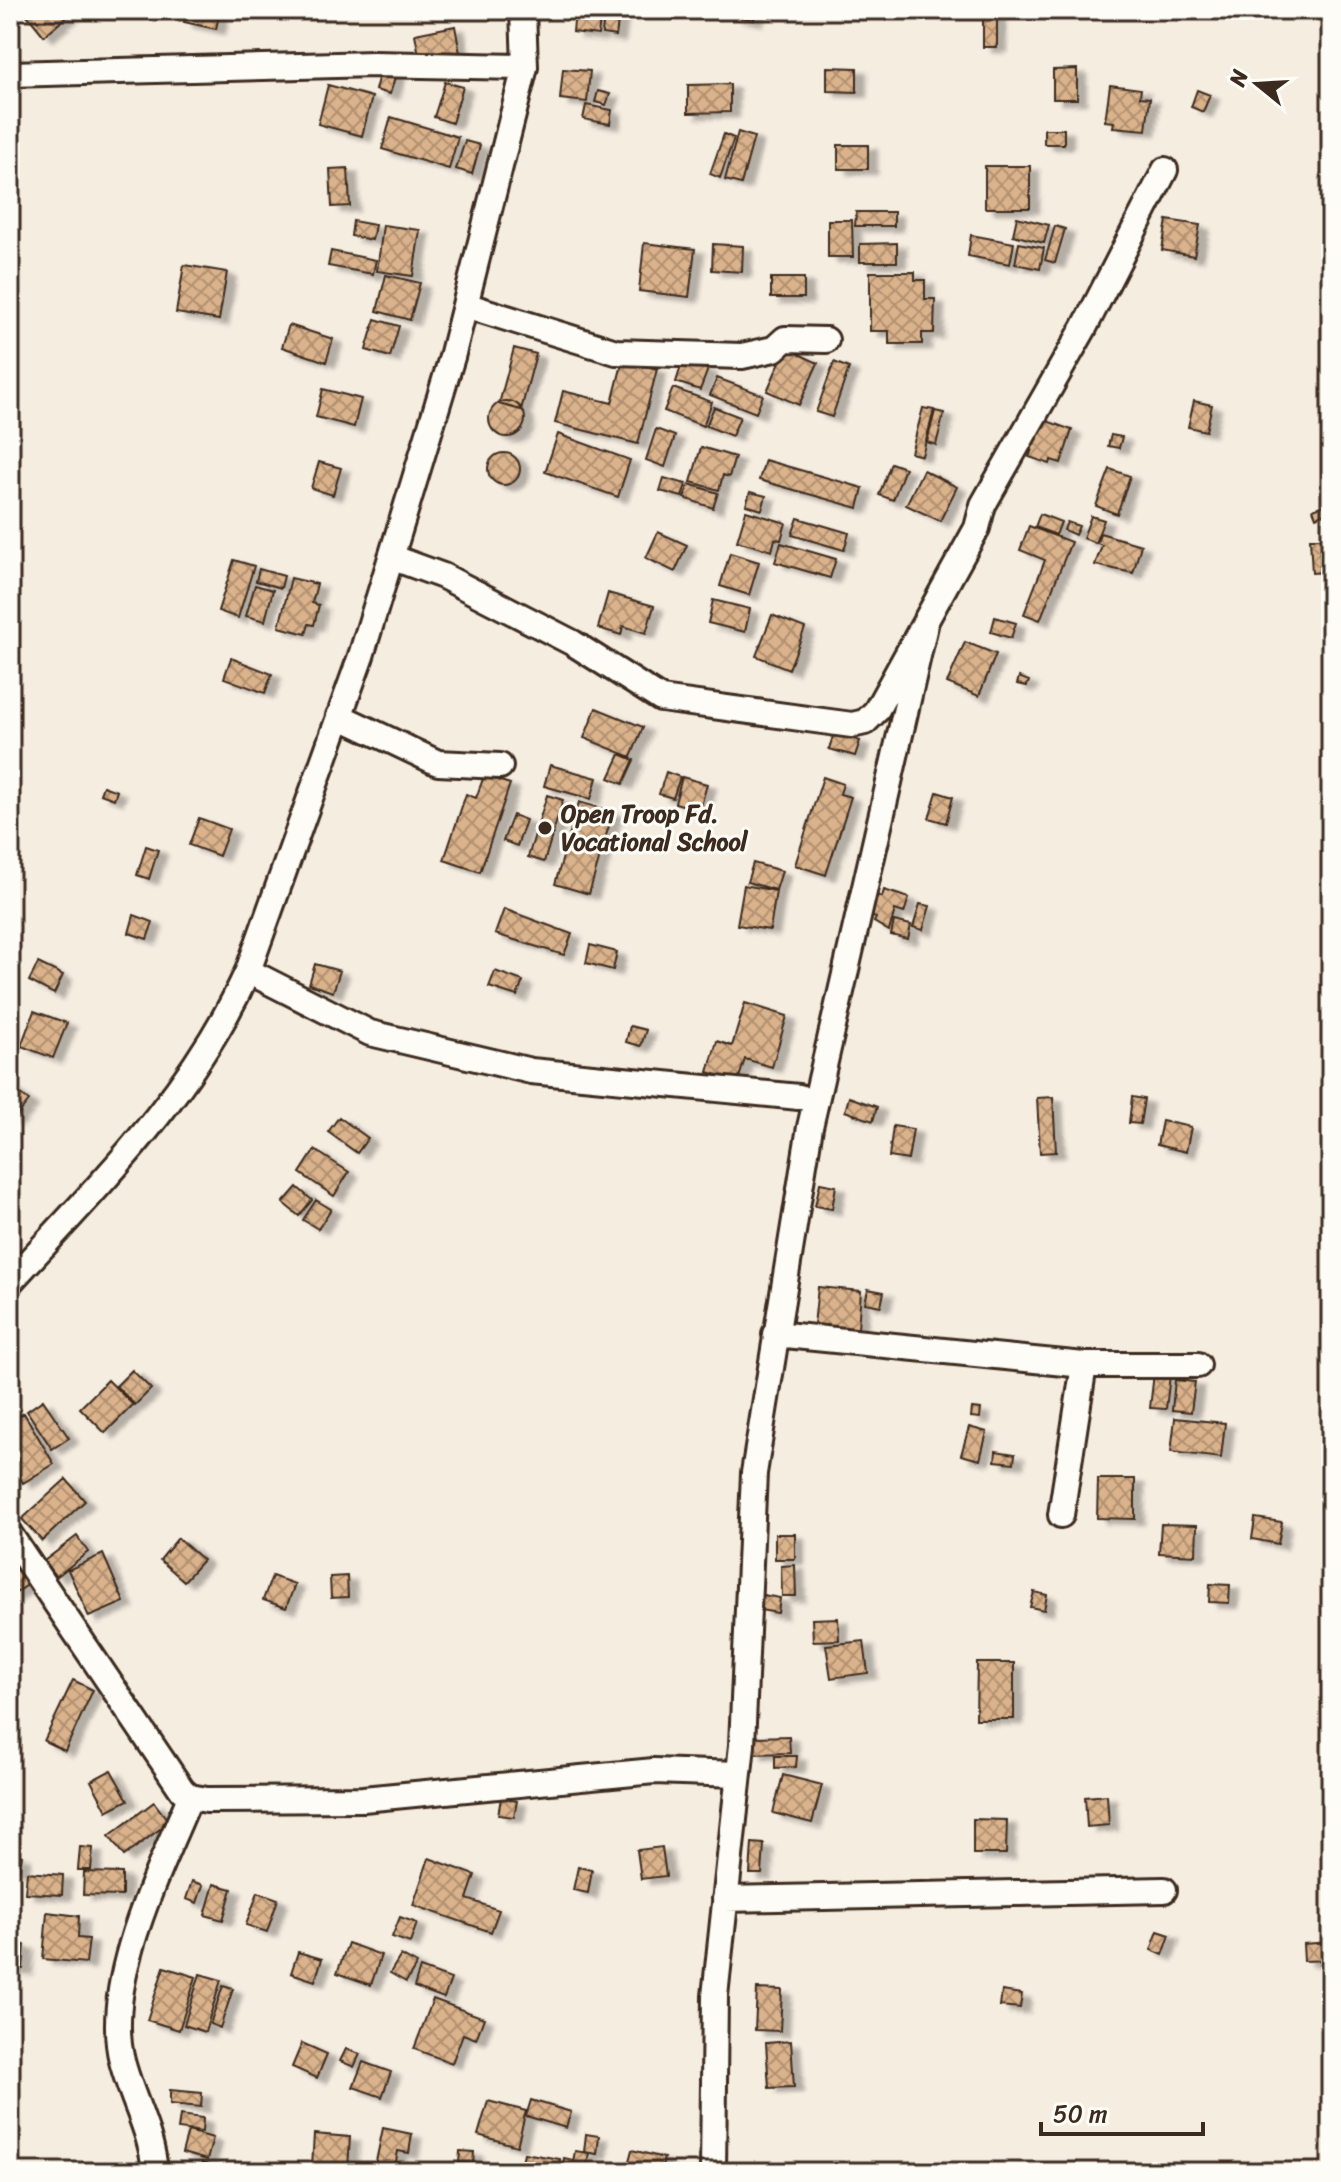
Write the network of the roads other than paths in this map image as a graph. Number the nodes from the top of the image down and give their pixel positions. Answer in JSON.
{"nodes":[{"id":1,"x":523,"y":10,"type":"edge"},
{"id":2,"x":525,"y":67,"type":"junction"},
{"id":3,"x":10,"y":74,"type":"edge"},
{"id":4,"x":1165,"y":170,"type":"dead end"},
{"id":5,"x":465,"y":305,"type":"junction"},
{"id":6,"x":826,"y":340,"type":"dead end"},
{"id":7,"x":391,"y":557,"type":"junction"},
{"id":8,"x":926,"y":621,"type":"junction"},
{"id":9,"x":339,"y":716,"type":"junction"},
{"id":10,"x":500,"y":766,"type":"dead end"},
{"id":11,"x":248,"y":971,"type":"junction"},
{"id":12,"x":799,"y":1097,"type":"dead end"},
{"id":13,"x":10,"y":1282,"type":"edge"},
{"id":14,"x":775,"y":1334,"type":"junction"},
{"id":15,"x":1084,"y":1365,"type":"junction"},
{"id":16,"x":1198,"y":1365,"type":"dead end"},
{"id":17,"x":1061,"y":1515,"type":"dead end"},
{"id":18,"x":10,"y":1535,"type":"edge"},
{"id":19,"x":737,"y":1774,"type":"junction"},
{"id":20,"x":190,"y":1797,"type":"junction"},
{"id":21,"x":1164,"y":1890,"type":"dead end"},
{"id":22,"x":725,"y":1899,"type":"junction"},
{"id":23,"x":155,"y":2172,"type":"edge"},
{"id":24,"x":713,"y":2172,"type":"edge"}],
"edges":[{"from":1,"to":2,"type":"street"},
{"from":2,"to":3,"type":"street"},
{"from":2,"to":5,"type":"street"},
{"from":4,"to":8,"type":"street"},
{"from":5,"to":6,"type":"street"},
{"from":5,"to":7,"type":"street"},
{"from":7,"to":8,"type":"street"},
{"from":7,"to":9,"type":"street"},
{"from":8,"to":14,"type":"street"},
{"from":9,"to":10,"type":"street"},
{"from":9,"to":11,"type":"street"},
{"from":11,"to":12,"type":"street"},
{"from":11,"to":13,"type":"street"},
{"from":14,"to":15,"type":"street"},
{"from":14,"to":19,"type":"street"},
{"from":15,"to":16,"type":"street"},
{"from":15,"to":17,"type":"street"},
{"from":18,"to":20,"type":"street"},
{"from":19,"to":20,"type":"street"},
{"from":19,"to":22,"type":"street"},
{"from":20,"to":23,"type":"street"},
{"from":21,"to":22,"type":"street"},
{"from":22,"to":24,"type":"street"}]}
